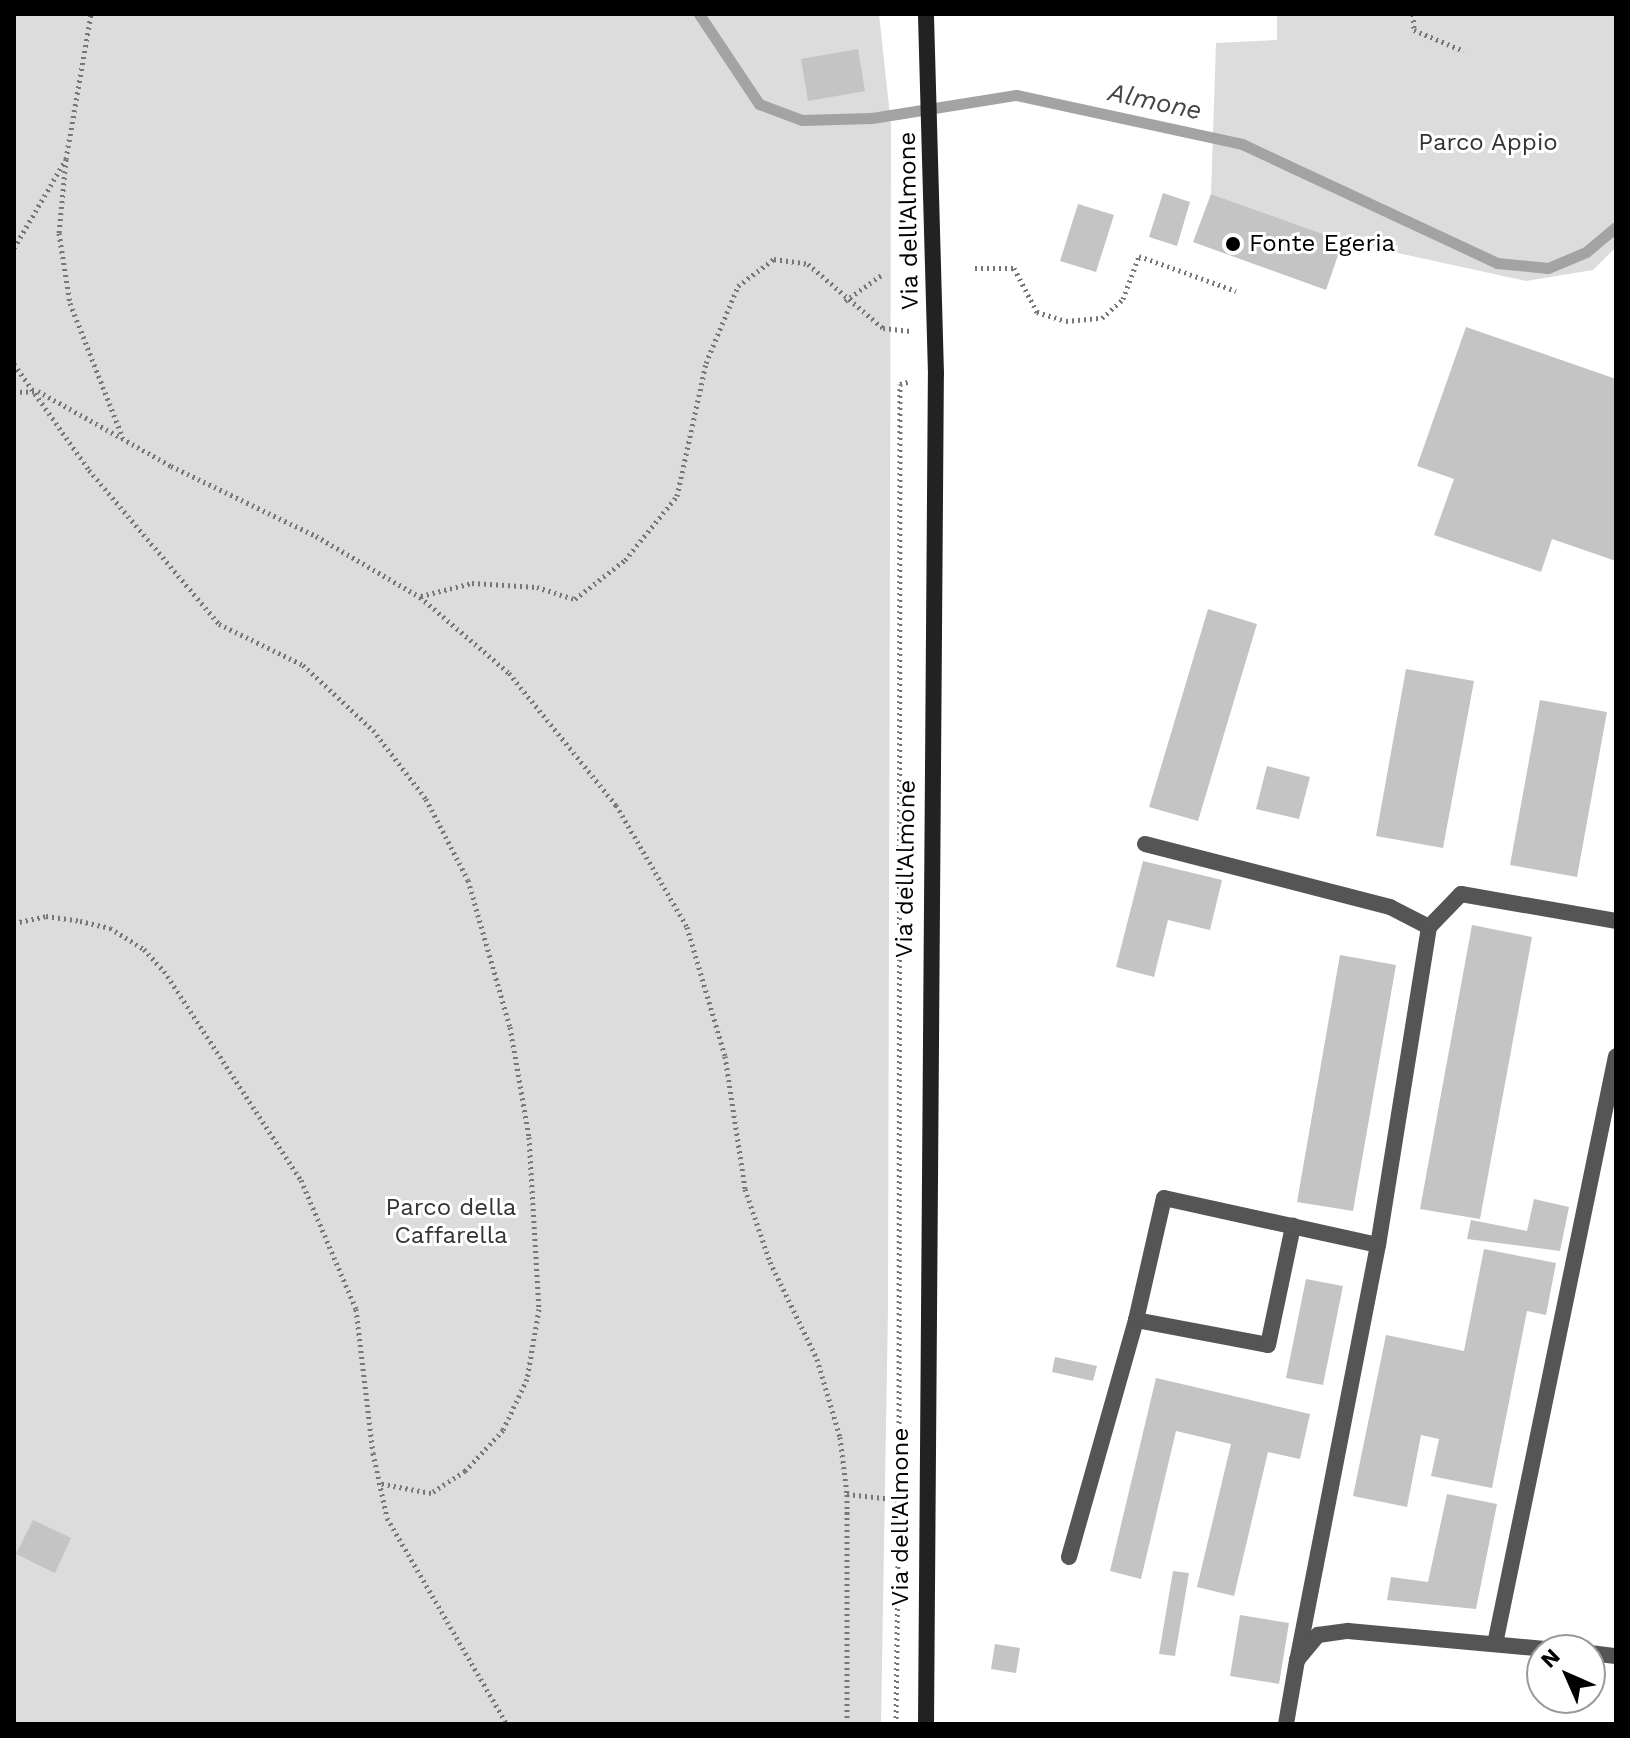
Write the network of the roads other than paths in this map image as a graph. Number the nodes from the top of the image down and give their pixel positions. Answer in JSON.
{"nodes":[{"id":1,"x":926,"y":14,"type":"edge"},
{"id":2,"x":1145,"y":844,"type":"dead end"},
{"id":3,"x":1616,"y":921,"type":"edge"},
{"id":4,"x":1429,"y":927,"type":"junction"},
{"id":5,"x":1616,"y":1056,"type":"edge"},
{"id":6,"x":1293,"y":1226,"type":"junction"},
{"id":7,"x":1378,"y":1245,"type":"junction"},
{"id":8,"x":1136,"y":1320,"type":"junction"},
{"id":9,"x":1069,"y":1557,"type":"dead end"},
{"id":10,"x":1495,"y":1644,"type":"junction"},
{"id":11,"x":1526,"y":1647,"type":"edge"},
{"id":12,"x":1297,"y":1660,"type":"junction"},
{"id":13,"x":926,"y":1724,"type":"edge"},
{"id":14,"x":1286,"y":1724,"type":"edge"}],
"edges":[{"from":1,"to":13,"type":"main road","name":"Via dell'Almone"},
{"from":2,"to":4,"type":"lane"},
{"from":3,"to":4,"type":"lane"},
{"from":4,"to":7,"type":"lane"},
{"from":5,"to":10,"type":"lane"},
{"from":6,"to":7,"type":"lane"},
{"from":6,"to":8,"type":"lane"},
{"from":6,"to":8,"type":"lane"},
{"from":7,"to":12,"type":"lane"},
{"from":8,"to":9,"type":"lane"},
{"from":10,"to":11,"type":"lane"},
{"from":10,"to":12,"type":"lane"},
{"from":12,"to":14,"type":"lane"}]}
